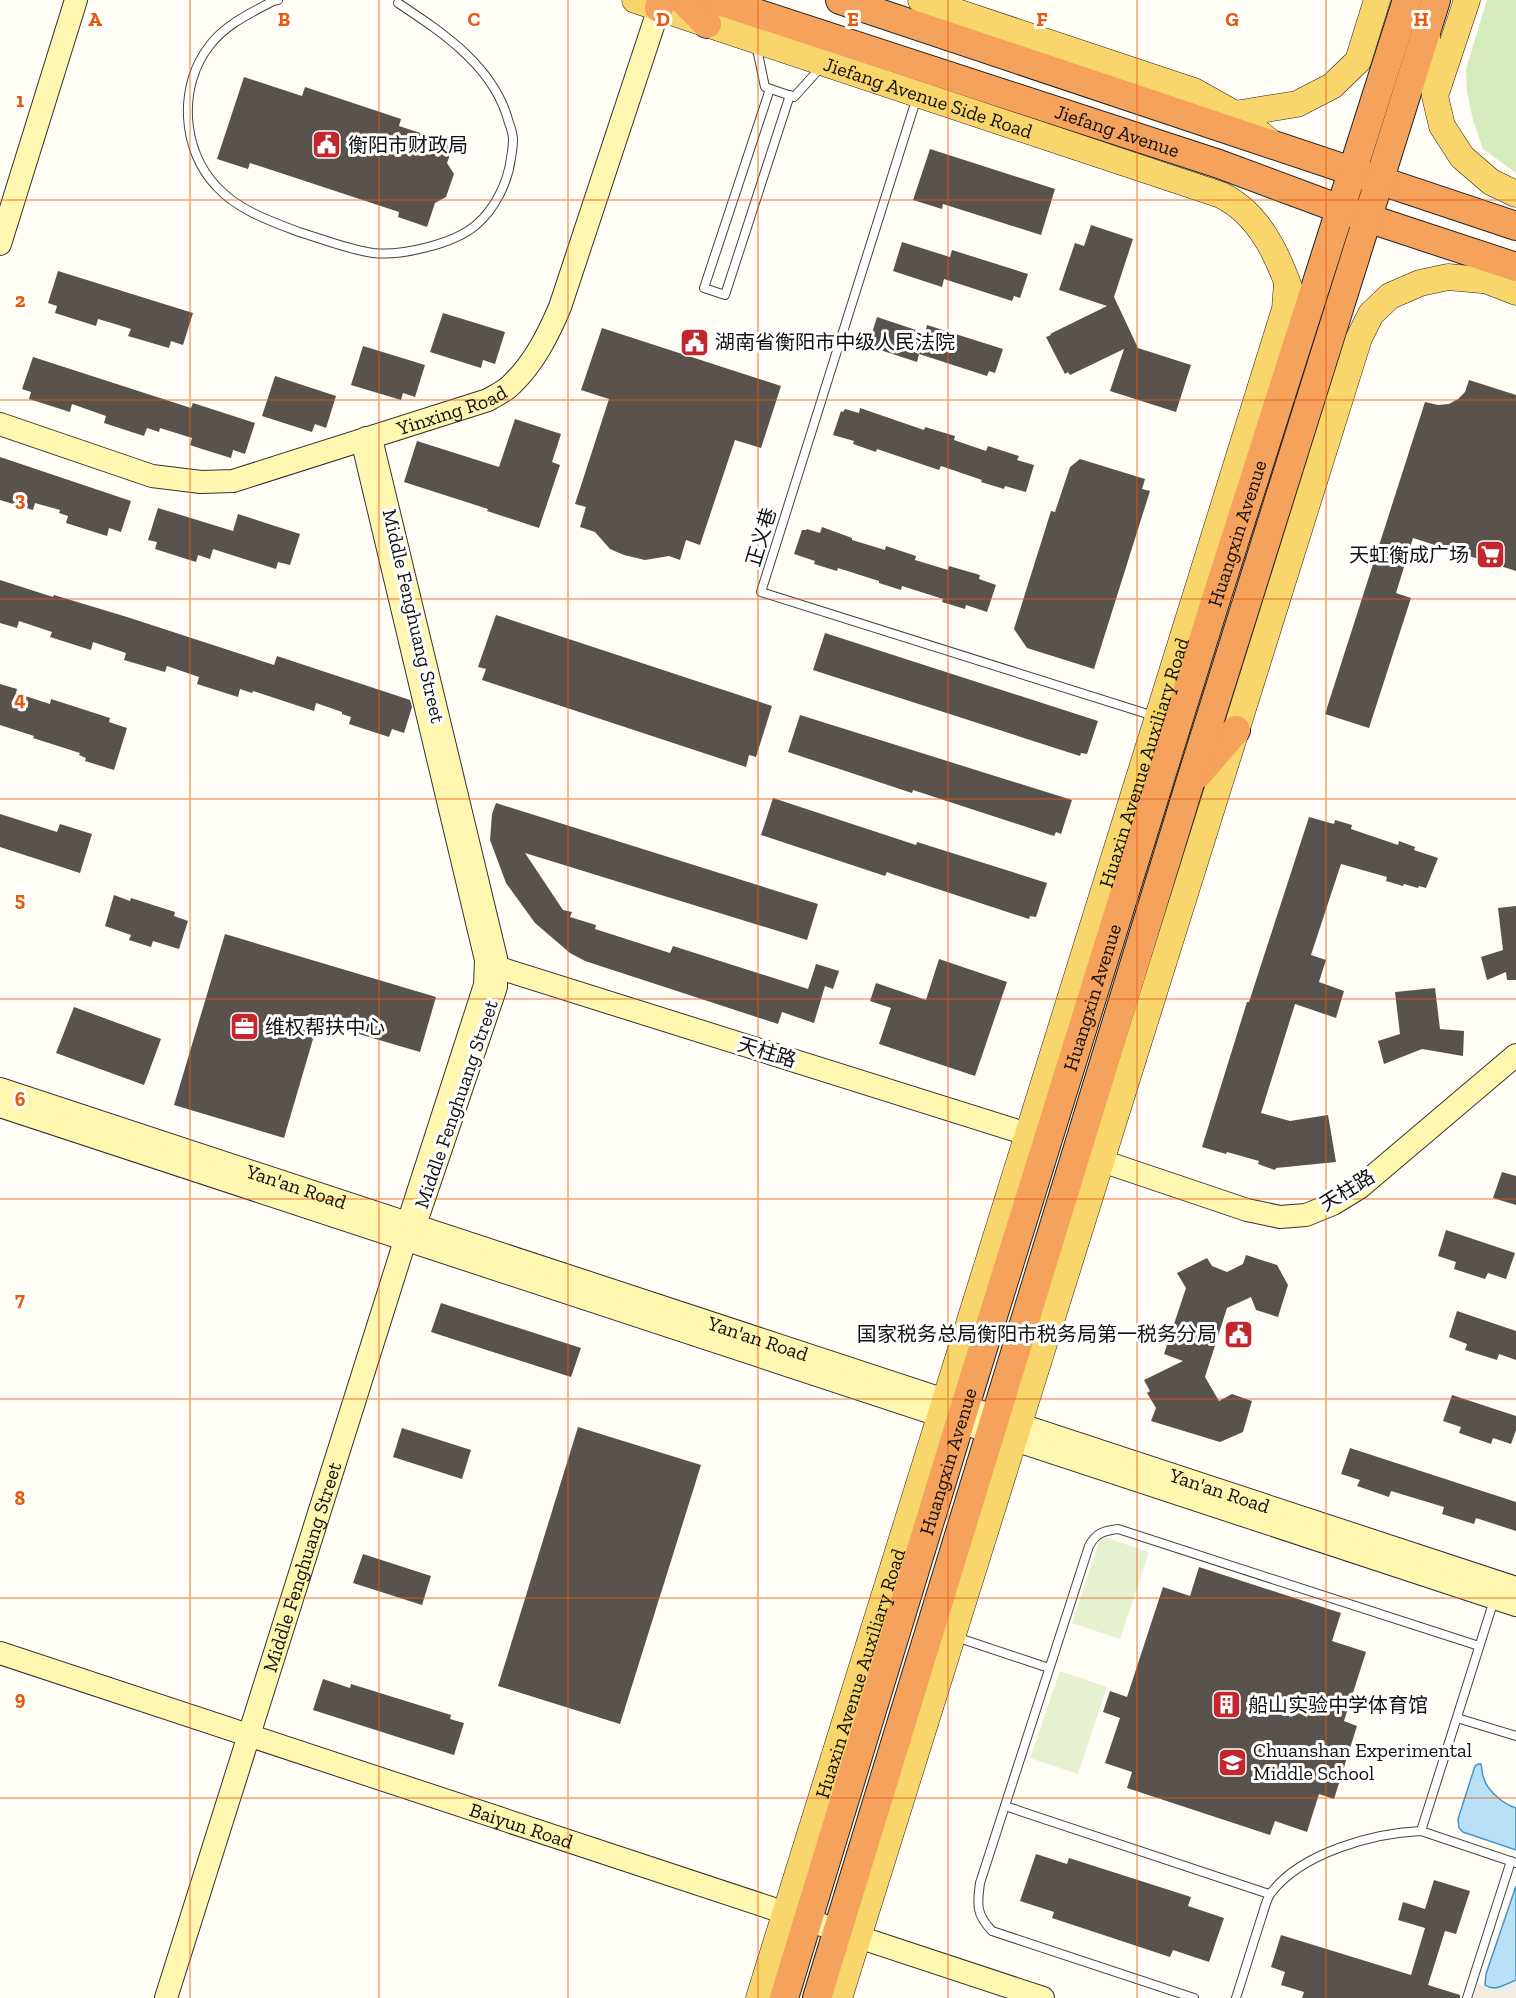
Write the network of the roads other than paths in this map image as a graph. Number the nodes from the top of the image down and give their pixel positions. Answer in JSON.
{"nodes":[{"id":1,"x":64,"y":0,"type":"edge"},
{"id":2,"x":76,"y":0,"type":"edge"},
{"id":3,"x":278,"y":0,"type":"edge"},
{"id":4,"x":388,"y":0,"type":"edge"},
{"id":5,"x":840,"y":0,"type":"edge"},
{"id":6,"x":921,"y":0,"type":"edge"},
{"id":7,"x":1377,"y":0,"type":"edge"},
{"id":8,"x":1407,"y":0,"type":"edge"},
{"id":9,"x":1436,"y":0,"type":"edge"},
{"id":10,"x":1467,"y":0,"type":"edge"},
{"id":11,"x":399,"y":2,"type":"edge"},
{"id":12,"x":660,"y":2,"type":"edge"},
{"id":13,"x":711,"y":12,"type":"edge"},
{"id":14,"x":1426,"y":32,"type":"junction"},
{"id":15,"x":755,"y":40,"type":"junction"},
{"id":16,"x":825,"y":63,"type":"junction"},
{"id":17,"x":770,"y":88,"type":"junction"},
{"id":18,"x":918,"y":94,"type":"junction"},
{"id":19,"x":790,"y":95,"type":"junction"},
{"id":20,"x":1435,"y":96,"type":"junction"},
{"id":21,"x":1182,"y":114,"type":"junction"},
{"id":22,"x":1235,"y":114,"type":"junction"},
{"id":23,"x":1275,"y":145,"type":"junction"},
{"id":24,"x":1352,"y":171,"type":"junction"},
{"id":25,"x":1379,"y":181,"type":"junction"},
{"id":26,"x":1516,"y":194,"type":"edge"},
{"id":27,"x":0,"y":206,"type":"edge"},
{"id":28,"x":1340,"y":209,"type":"junction"},
{"id":29,"x":1367,"y":218,"type":"junction"},
{"id":30,"x":1516,"y":226,"type":"edge"},
{"id":31,"x":0,"y":244,"type":"edge"},
{"id":32,"x":1456,"y":247,"type":"junction"},
{"id":33,"x":1516,"y":267,"type":"edge"},
{"id":34,"x":1516,"y":272,"type":"edge"},
{"id":35,"x":1482,"y":280,"type":"junction"},
{"id":36,"x":1287,"y":282,"type":"junction"},
{"id":37,"x":1516,"y":292,"type":"edge"},
{"id":38,"x":1302,"y":328,"type":"junction"},
{"id":39,"x":0,"y":424,"type":"edge"},
{"id":40,"x":366,"y":438,"type":"junction"},
{"id":41,"x":1206,"y":596,"type":"junction"},
{"id":42,"x":1158,"y":717,"type":"junction"},
{"id":43,"x":1236,"y":730,"type":"junction"},
{"id":44,"x":1191,"y":783,"type":"junction"},
{"id":45,"x":491,"y":967,"type":"junction"},
{"id":46,"x":1516,"y":1055,"type":"edge"},
{"id":47,"x":0,"y":1089,"type":"edge"},
{"id":48,"x":0,"y":1106,"type":"edge"},
{"id":49,"x":1038,"y":1137,"type":"junction"},
{"id":50,"x":1089,"y":1157,"type":"junction"},
{"id":51,"x":409,"y":1232,"type":"junction"},
{"id":52,"x":952,"y":1411,"type":"junction"},
{"id":53,"x":1004,"y":1428,"type":"junction"},
{"id":54,"x":1504,"y":1589,"type":"edge"},
{"id":55,"x":1516,"y":1605,"type":"edge"},
{"id":56,"x":952,"y":1636,"type":"junction"},
{"id":57,"x":1479,"y":1646,"type":"junction"},
{"id":58,"x":0,"y":1653,"type":"edge"},
{"id":59,"x":1049,"y":1668,"type":"junction"},
{"id":60,"x":0,"y":1670,"type":"edge"},
{"id":61,"x":1457,"y":1718,"type":"junction"},
{"id":62,"x":1516,"y":1736,"type":"edge"},
{"id":63,"x":253,"y":1745,"type":"junction"},
{"id":64,"x":1005,"y":1806,"type":"junction"},
{"id":65,"x":1421,"y":1831,"type":"junction"},
{"id":66,"x":1513,"y":1862,"type":"edge"},
{"id":67,"x":1269,"y":1894,"type":"junction"},
{"id":68,"x":795,"y":1921,"type":"junction"},
{"id":69,"x":847,"y":1938,"type":"junction"},
{"id":70,"x":166,"y":1998,"type":"edge"},
{"id":71,"x":179,"y":1998,"type":"edge"},
{"id":72,"x":759,"y":1998,"type":"edge"},
{"id":73,"x":784,"y":1998,"type":"edge"},
{"id":74,"x":817,"y":1998,"type":"edge"},
{"id":75,"x":839,"y":1998,"type":"edge"},
{"id":76,"x":1010,"y":1998,"type":"edge"},
{"id":77,"x":1042,"y":1998,"type":"edge"},
{"id":78,"x":1194,"y":1998,"type":"edge"},
{"id":79,"x":1236,"y":1998,"type":"edge"},
{"id":80,"x":1467,"y":1998,"type":"edge"}],
"edges":[{"from":1,"to":27,"type":"street"},
{"from":2,"to":31,"type":"street"},
{"from":3,"to":11,"type":"lane"},
{"from":4,"to":11,"type":"lane"},
{"from":5,"to":21,"type":"highway","name":"Jiefang Avenue"},
{"from":6,"to":22,"type":"main road"},
{"from":7,"to":22,"type":"main road"},
{"from":8,"to":24,"type":"highway","name":"Huangxin Avenue"},
{"from":9,"to":14,"type":"highway","name":"Huangxin Avenue"},
{"from":10,"to":20,"type":"main road"},
{"from":12,"to":13,"type":"highway"},
{"from":12,"to":40,"type":"street","name":"Yinxing Road"},
{"from":13,"to":15,"type":"main road","name":"Jiefang Avenue Side Road"},
{"from":13,"to":28,"type":"highway","name":"Jiefang Avenue"},
{"from":14,"to":20,"type":"main road"},
{"from":14,"to":25,"type":"highway","name":"Huangxin Avenue"},
{"from":15,"to":16,"type":"main road","name":"Jiefang Avenue Side Road"},
{"from":15,"to":17,"type":"lane"},
{"from":16,"to":18,"type":"main road","name":"Jiefang Avenue Side Road"},
{"from":16,"to":19,"type":"lane"},
{"from":17,"to":19,"type":"lane"},
{"from":17,"to":19,"type":"lane"},
{"from":18,"to":36,"type":"main road","name":"Jiefang Avenue Side Road"},
{"from":18,"to":42,"type":"lane","name":"正义巷"},
{"from":20,"to":26,"type":"main road"},
{"from":21,"to":22,"type":"main road"},
{"from":21,"to":23,"type":"highway","name":"Jiefang Avenue"},
{"from":22,"to":23,"type":"main road"},
{"from":23,"to":24,"type":"highway","name":"Jiefang Avenue"},
{"from":24,"to":25,"type":"highway","name":"Jiefang Avenue"},
{"from":24,"to":28,"type":"highway","name":"Huangxin Avenue"},
{"from":25,"to":29,"type":"highway","name":"Huangxin Avenue"},
{"from":25,"to":30,"type":"highway","name":"Jiefang Avenue"},
{"from":28,"to":29,"type":"highway","name":"Jiefang Avenue"},
{"from":28,"to":38,"type":"highway","name":"Huangxin Avenue"},
{"from":29,"to":32,"type":"highway","name":"Jiefang Avenue"},
{"from":29,"to":44,"type":"highway","name":"Huangxin Avenue"},
{"from":32,"to":33,"type":"highway","name":"Jiefang Avenue"},
{"from":32,"to":35,"type":"main road"},
{"from":34,"to":35,"type":"main road"},
{"from":35,"to":37,"type":"main road"},
{"from":35,"to":43,"type":"main road"},
{"from":36,"to":38,"type":"main road","name":"Jiefang Avenue Side Road"},
{"from":36,"to":41,"type":"main road","name":"Huaxin Avenue Auxiliary Road"},
{"from":38,"to":41,"type":"highway","name":"Huangxin Avenue"},
{"from":39,"to":40,"type":"street","name":"Yinxing Road"},
{"from":40,"to":45,"type":"street","name":"Middle Fenghuang Street"},
{"from":41,"to":42,"type":"main road","name":"Huaxin Avenue Auxiliary Road"},
{"from":41,"to":49,"type":"highway","name":"Huangxin Avenue"},
{"from":42,"to":49,"type":"main road","name":"Huaxin Avenue Auxiliary Road"},
{"from":43,"to":44,"type":"highway"},
{"from":43,"to":50,"type":"main road"},
{"from":44,"to":50,"type":"highway","name":"Huangxin Avenue"},
{"from":45,"to":49,"type":"street","name":"天柱路"},
{"from":45,"to":51,"type":"street","name":"Middle Fenghuang Street"},
{"from":46,"to":50,"type":"street","name":"天柱路"},
{"from":47,"to":51,"type":"street","name":"Yan'an Road"},
{"from":48,"to":51,"type":"street","name":"Yan'an Road"},
{"from":49,"to":52,"type":"highway","name":"Huangxin Avenue"},
{"from":50,"to":53,"type":"highway","name":"Huangxin Avenue"},
{"from":51,"to":52,"type":"street","name":"Yan'an Road"},
{"from":51,"to":63,"type":"street","name":"Middle Fenghuang Street"},
{"from":52,"to":53,"type":"street","name":"Yan'an Road"},
{"from":52,"to":68,"type":"highway","name":"Huangxin Avenue"},
{"from":53,"to":54,"type":"street","name":"Yan'an Road"},
{"from":53,"to":56,"type":"main road"},
{"from":53,"to":69,"type":"highway","name":"Huangxin Avenue"},
{"from":54,"to":55,"type":"street","name":"Yan'an Road"},
{"from":54,"to":57,"type":"lane"},
{"from":56,"to":59,"type":"lane"},
{"from":56,"to":69,"type":"main road"},
{"from":57,"to":59,"type":"lane"},
{"from":57,"to":61,"type":"lane"},
{"from":58,"to":63,"type":"street","name":"Baiyun Road"},
{"from":59,"to":64,"type":"lane"},
{"from":60,"to":63,"type":"street","name":"Baiyun Road"},
{"from":61,"to":62,"type":"lane"},
{"from":61,"to":65,"type":"lane"},
{"from":63,"to":68,"type":"street","name":"Baiyun Road"},
{"from":63,"to":70,"type":"street","name":"Middle Fenghuang Street"},
{"from":63,"to":71,"type":"street","name":"Middle Fenghuang Street"},
{"from":64,"to":67,"type":"lane"},
{"from":64,"to":78,"type":"lane"},
{"from":65,"to":66,"type":"lane"},
{"from":65,"to":67,"type":"lane"},
{"from":66,"to":80,"type":"lane"},
{"from":67,"to":79,"type":"lane"},
{"from":68,"to":69,"type":"street","name":"Baiyun Road"},
{"from":68,"to":72,"type":"main road"},
{"from":68,"to":73,"type":"highway","name":"Huangxin Avenue"},
{"from":69,"to":74,"type":"highway","name":"Huangxin Avenue"},
{"from":69,"to":75,"type":"main road"},
{"from":69,"to":76,"type":"street","name":"Baiyun Road"},
{"from":69,"to":77,"type":"street","name":"Baiyun Road"}]}
